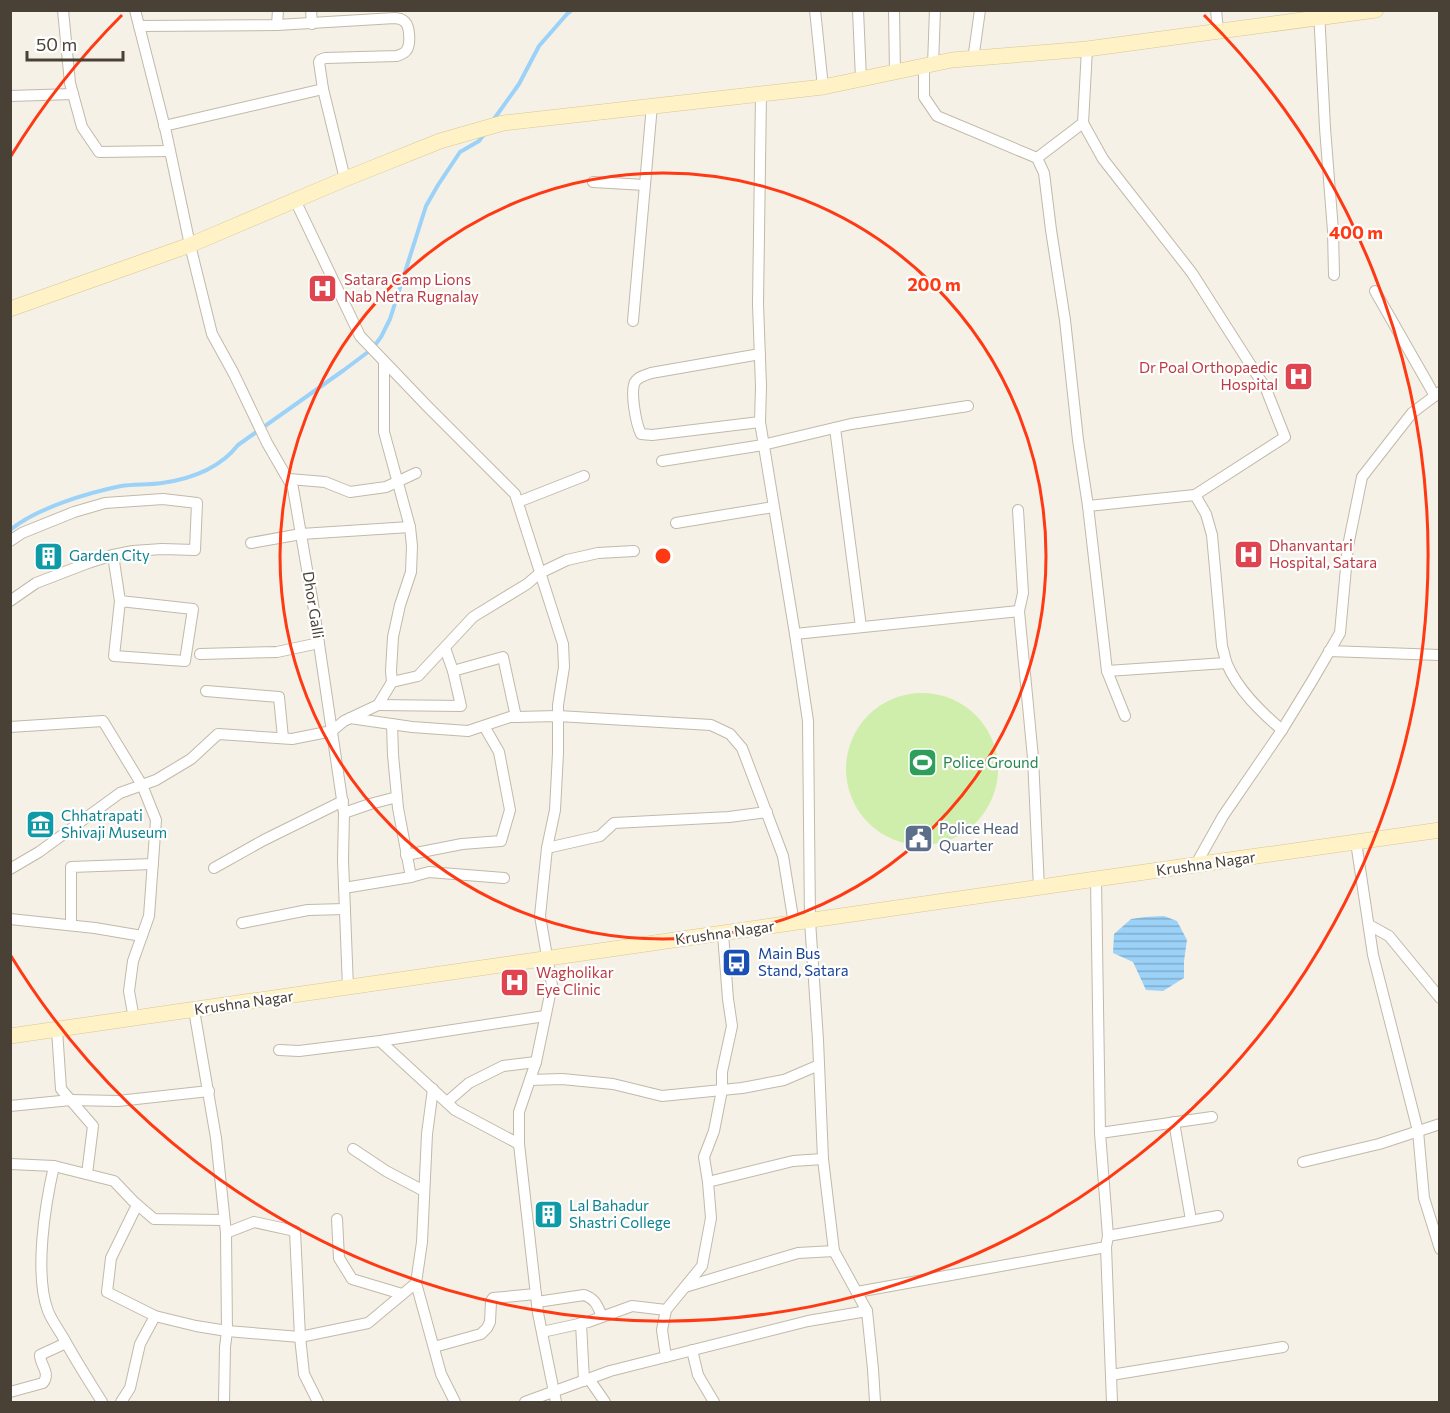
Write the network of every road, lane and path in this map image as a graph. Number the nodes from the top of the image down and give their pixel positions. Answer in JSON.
{"nodes":[{"id":1,"x":63,"y":10,"type":"edge"},
{"id":2,"x":135,"y":10,"type":"edge"},
{"id":3,"x":278,"y":10,"type":"edge"},
{"id":4,"x":311,"y":10,"type":"edge"},
{"id":5,"x":815,"y":10,"type":"edge"},
{"id":6,"x":858,"y":10,"type":"edge"},
{"id":7,"x":894,"y":10,"type":"edge"},
{"id":8,"x":935,"y":10,"type":"edge"},
{"id":9,"x":980,"y":10,"type":"edge"},
{"id":10,"x":1216,"y":10,"type":"edge"},
{"id":11,"x":1376,"y":10,"type":"edge"},
{"id":12,"x":1319,"y":14,"type":"edge"},
{"id":13,"x":312,"y":24,"type":"junction"},
{"id":14,"x":277,"y":25,"type":"junction"},
{"id":15,"x":139,"y":26,"type":"junction"},
{"id":16,"x":1218,"y":31,"type":"junction"},
{"id":17,"x":1087,"y":49,"type":"junction"},
{"id":18,"x":973,"y":60,"type":"junction"},
{"id":19,"x":928,"y":66,"type":"junction"},
{"id":20,"x":895,"y":73,"type":"junction"},
{"id":21,"x":861,"y":80,"type":"junction"},
{"id":22,"x":823,"y":87,"type":"junction"},
{"id":23,"x":323,"y":89,"type":"junction"},
{"id":24,"x":73,"y":94,"type":"junction"},
{"id":25,"x":761,"y":94,"type":"junction"},
{"id":26,"x":10,"y":96,"type":"edge"},
{"id":27,"x":652,"y":105,"type":"junction"},
{"id":28,"x":1083,"y":123,"type":"junction"},
{"id":29,"x":164,"y":126,"type":"junction"},
{"id":30,"x":170,"y":151,"type":"junction"},
{"id":31,"x":1037,"y":158,"type":"junction"},
{"id":32,"x":345,"y":179,"type":"junction"},
{"id":33,"x":593,"y":182,"type":"dead end"},
{"id":34,"x":645,"y":185,"type":"junction"},
{"id":35,"x":295,"y":200,"type":"junction"},
{"id":36,"x":190,"y":245,"type":"junction"},
{"id":37,"x":1334,"y":275,"type":"dead end"},
{"id":38,"x":1375,"y":291,"type":"dead end"},
{"id":39,"x":10,"y":309,"type":"edge"},
{"id":40,"x":633,"y":321,"type":"dead end"},
{"id":41,"x":760,"y":354,"type":"junction"},
{"id":42,"x":384,"y":362,"type":"junction"},
{"id":43,"x":1437,"y":394,"type":"edge"},
{"id":44,"x":968,"y":406,"type":"dead end"},
{"id":45,"x":760,"y":422,"type":"junction"},
{"id":46,"x":835,"y":428,"type":"junction"},
{"id":47,"x":763,"y":445,"type":"junction"},
{"id":48,"x":662,"y":461,"type":"dead end"},
{"id":49,"x":416,"y":473,"type":"dead end"},
{"id":50,"x":584,"y":476,"type":"dead end"},
{"id":51,"x":289,"y":479,"type":"junction"},
{"id":52,"x":397,"y":482,"type":"junction"},
{"id":53,"x":1195,"y":495,"type":"junction"},
{"id":54,"x":518,"y":502,"type":"junction"},
{"id":55,"x":1088,"y":506,"type":"junction"},
{"id":56,"x":773,"y":507,"type":"junction"},
{"id":57,"x":1018,"y":510,"type":"dead end"},
{"id":58,"x":676,"y":523,"type":"dead end"},
{"id":59,"x":410,"y":527,"type":"junction"},
{"id":60,"x":301,"y":534,"type":"junction"},
{"id":61,"x":10,"y":541,"type":"edge"},
{"id":62,"x":251,"y":543,"type":"dead end"},
{"id":63,"x":634,"y":551,"type":"dead end"},
{"id":64,"x":113,"y":555,"type":"junction"},
{"id":65,"x":540,"y":573,"type":"junction"},
{"id":66,"x":10,"y":601,"type":"edge"},
{"id":67,"x":120,"y":601,"type":"junction"},
{"id":68,"x":1019,"y":612,"type":"junction"},
{"id":69,"x":861,"y":627,"type":"junction"},
{"id":70,"x":795,"y":634,"type":"junction"},
{"id":71,"x":319,"y":643,"type":"junction"},
{"id":72,"x":445,"y":648,"type":"junction"},
{"id":73,"x":1329,"y":651,"type":"junction"},
{"id":74,"x":200,"y":654,"type":"dead end"},
{"id":75,"x":1440,"y":655,"type":"edge"},
{"id":76,"x":1226,"y":663,"type":"junction"},
{"id":77,"x":453,"y":671,"type":"junction"},
{"id":78,"x":1107,"y":671,"type":"junction"},
{"id":79,"x":392,"y":682,"type":"junction"},
{"id":80,"x":206,"y":691,"type":"dead end"},
{"id":81,"x":378,"y":705,"type":"junction"},
{"id":82,"x":1125,"y":716,"type":"dead end"},
{"id":83,"x":516,"y":717,"type":"junction"},
{"id":84,"x":558,"y":717,"type":"junction"},
{"id":85,"x":350,"y":718,"type":"junction"},
{"id":86,"x":392,"y":724,"type":"junction"},
{"id":87,"x":484,"y":726,"type":"junction"},
{"id":88,"x":10,"y":727,"type":"edge"},
{"id":89,"x":1282,"y":730,"type":"junction"},
{"id":90,"x":332,"y":731,"type":"junction"},
{"id":91,"x":284,"y":738,"type":"junction"},
{"id":92,"x":142,"y":785,"type":"junction"},
{"id":93,"x":397,"y":796,"type":"junction"},
{"id":94,"x":343,"y":801,"type":"junction"},
{"id":95,"x":767,"y":812,"type":"junction"},
{"id":96,"x":344,"y":813,"type":"junction"},
{"id":97,"x":1440,"y":830,"type":"edge"},
{"id":98,"x":1356,"y":842,"type":"junction"},
{"id":99,"x":547,"y":848,"type":"junction"},
{"id":100,"x":406,"y":855,"type":"junction"},
{"id":101,"x":153,"y":864,"type":"junction"},
{"id":102,"x":1196,"y":866,"type":"junction"},
{"id":103,"x":214,"y":868,"type":"dead end"},
{"id":104,"x":10,"y":870,"type":"edge"},
{"id":105,"x":411,"y":877,"type":"junction"},
{"id":106,"x":504,"y":878,"type":"dead end"},
{"id":107,"x":1096,"y":879,"type":"junction"},
{"id":108,"x":344,"y":888,"type":"junction"},
{"id":109,"x":1039,"y":888,"type":"junction"},
{"id":110,"x":345,"y":909,"type":"junction"},
{"id":111,"x":10,"y":919,"type":"edge"},
{"id":112,"x":810,"y":921,"type":"junction"},
{"id":113,"x":242,"y":923,"type":"dead end"},
{"id":114,"x":794,"y":924,"type":"junction"},
{"id":115,"x":1369,"y":925,"type":"junction"},
{"id":116,"x":71,"y":926,"type":"junction"},
{"id":117,"x":723,"y":934,"type":"junction"},
{"id":118,"x":142,"y":936,"type":"junction"},
{"id":119,"x":548,"y":959,"type":"junction"},
{"id":120,"x":348,"y":988,"type":"junction"},
{"id":121,"x":1440,"y":998,"type":"edge"},
{"id":122,"x":194,"y":1010,"type":"junction"},
{"id":123,"x":545,"y":1016,"type":"junction"},
{"id":124,"x":134,"y":1019,"type":"junction"},
{"id":125,"x":57,"y":1030,"type":"junction"},
{"id":126,"x":10,"y":1036,"type":"edge"},
{"id":127,"x":380,"y":1041,"type":"junction"},
{"id":128,"x":279,"y":1050,"type":"dead end"},
{"id":129,"x":536,"y":1062,"type":"junction"},
{"id":130,"x":819,"y":1065,"type":"junction"},
{"id":131,"x":530,"y":1080,"type":"junction"},
{"id":132,"x":433,"y":1089,"type":"junction"},
{"id":133,"x":722,"y":1090,"type":"junction"},
{"id":134,"x":209,"y":1091,"type":"junction"},
{"id":135,"x":71,"y":1100,"type":"junction"},
{"id":136,"x":447,"y":1102,"type":"junction"},
{"id":137,"x":10,"y":1106,"type":"edge"},
{"id":138,"x":1212,"y":1118,"type":"dead end"},
{"id":139,"x":1174,"y":1122,"type":"junction"},
{"id":140,"x":1440,"y":1125,"type":"edge"},
{"id":141,"x":1418,"y":1131,"type":"junction"},
{"id":142,"x":1100,"y":1133,"type":"junction"},
{"id":143,"x":519,"y":1143,"type":"junction"},
{"id":144,"x":353,"y":1149,"type":"dead end"},
{"id":145,"x":823,"y":1159,"type":"junction"},
{"id":146,"x":1304,"y":1162,"type":"dead end"},
{"id":147,"x":10,"y":1164,"type":"edge"},
{"id":148,"x":54,"y":1166,"type":"junction"},
{"id":149,"x":87,"y":1174,"type":"junction"},
{"id":150,"x":708,"y":1182,"type":"junction"},
{"id":151,"x":424,"y":1191,"type":"junction"},
{"id":152,"x":137,"y":1205,"type":"junction"},
{"id":153,"x":1218,"y":1215,"type":"dead end"},
{"id":154,"x":337,"y":1219,"type":"dead end"},
{"id":155,"x":224,"y":1220,"type":"junction"},
{"id":156,"x":1191,"y":1220,"type":"junction"},
{"id":157,"x":1437,"y":1232,"type":"edge"},
{"id":158,"x":226,"y":1233,"type":"junction"},
{"id":159,"x":1107,"y":1241,"type":"junction"},
{"id":160,"x":1440,"y":1248,"type":"edge"},
{"id":161,"x":834,"y":1251,"type":"junction"},
{"id":162,"x":416,"y":1283,"type":"junction"},
{"id":163,"x":685,"y":1287,"type":"junction"},
{"id":164,"x":857,"y":1292,"type":"junction"},
{"id":165,"x":402,"y":1294,"type":"junction"},
{"id":166,"x":536,"y":1298,"type":"junction"},
{"id":167,"x":666,"y":1310,"type":"junction"},
{"id":168,"x":867,"y":1311,"type":"junction"},
{"id":169,"x":155,"y":1316,"type":"junction"},
{"id":170,"x":603,"y":1317,"type":"junction"},
{"id":171,"x":581,"y":1323,"type":"junction"},
{"id":172,"x":227,"y":1331,"type":"junction"},
{"id":173,"x":542,"y":1332,"type":"junction"},
{"id":174,"x":300,"y":1337,"type":"junction"},
{"id":175,"x":66,"y":1343,"type":"junction"},
{"id":176,"x":434,"y":1347,"type":"junction"},
{"id":177,"x":1283,"y":1347,"type":"dead end"},
{"id":178,"x":692,"y":1350,"type":"junction"},
{"id":179,"x":666,"y":1357,"type":"junction"},
{"id":180,"x":1111,"y":1375,"type":"junction"},
{"id":181,"x":586,"y":1380,"type":"junction"},
{"id":182,"x":10,"y":1392,"type":"edge"},
{"id":183,"x":555,"y":1397,"type":"edge"},
{"id":184,"x":102,"y":1402,"type":"edge"},
{"id":185,"x":121,"y":1402,"type":"edge"},
{"id":186,"x":224,"y":1402,"type":"edge"},
{"id":187,"x":318,"y":1402,"type":"edge"},
{"id":188,"x":455,"y":1402,"type":"edge"},
{"id":189,"x":525,"y":1402,"type":"edge"},
{"id":190,"x":605,"y":1402,"type":"edge"},
{"id":191,"x":714,"y":1402,"type":"edge"},
{"id":192,"x":875,"y":1402,"type":"edge"},
{"id":193,"x":1112,"y":1402,"type":"edge"}],
"edges":[{"from":1,"to":24,"type":"street"},
{"from":2,"to":15,"type":"street","name":"Dhor Galli"},
{"from":3,"to":14,"type":"street"},
{"from":4,"to":13,"type":"street"},
{"from":5,"to":22,"type":"street"},
{"from":6,"to":21,"type":"street"},
{"from":7,"to":20,"type":"street"},
{"from":8,"to":19,"type":"street"},
{"from":9,"to":18,"type":"street"},
{"from":10,"to":16,"type":"street"},
{"from":11,"to":12,"type":"main road"},
{"from":12,"to":16,"type":"main road"},
{"from":12,"to":37,"type":"street"},
{"from":13,"to":14,"type":"street"},
{"from":13,"to":23,"type":"street"},
{"from":14,"to":15,"type":"street"},
{"from":15,"to":29,"type":"street","name":"Dhor Galli"},
{"from":16,"to":17,"type":"main road"},
{"from":17,"to":18,"type":"main road"},
{"from":17,"to":28,"type":"street"},
{"from":18,"to":19,"type":"main road"},
{"from":19,"to":20,"type":"main road"},
{"from":19,"to":31,"type":"street"},
{"from":20,"to":21,"type":"main road"},
{"from":21,"to":22,"type":"main road"},
{"from":22,"to":25,"type":"main road"},
{"from":23,"to":29,"type":"street"},
{"from":23,"to":32,"type":"street"},
{"from":24,"to":26,"type":"street"},
{"from":24,"to":30,"type":"street"},
{"from":25,"to":27,"type":"main road"},
{"from":25,"to":41,"type":"street"},
{"from":27,"to":32,"type":"main road"},
{"from":27,"to":34,"type":"street"},
{"from":28,"to":31,"type":"street"},
{"from":28,"to":53,"type":"street"},
{"from":29,"to":30,"type":"street","name":"Dhor Galli"},
{"from":30,"to":36,"type":"street","name":"Dhor Galli"},
{"from":31,"to":55,"type":"street"},
{"from":32,"to":35,"type":"main road"},
{"from":33,"to":34,"type":"street"},
{"from":34,"to":40,"type":"street"},
{"from":35,"to":36,"type":"main road"},
{"from":35,"to":42,"type":"street"},
{"from":36,"to":39,"type":"main road"},
{"from":36,"to":51,"type":"street","name":"Dhor Galli"},
{"from":38,"to":43,"type":"street"},
{"from":41,"to":45,"type":"street"},
{"from":41,"to":45,"type":"street"},
{"from":42,"to":52,"type":"street"},
{"from":42,"to":54,"type":"street"},
{"from":43,"to":73,"type":"street"},
{"from":44,"to":46,"type":"street"},
{"from":45,"to":47,"type":"street"},
{"from":46,"to":47,"type":"street"},
{"from":46,"to":69,"type":"street"},
{"from":47,"to":48,"type":"street"},
{"from":47,"to":56,"type":"street"},
{"from":49,"to":52,"type":"street"},
{"from":50,"to":54,"type":"street"},
{"from":51,"to":52,"type":"street"},
{"from":51,"to":60,"type":"street","name":"Dhor Galli"},
{"from":52,"to":59,"type":"street"},
{"from":53,"to":55,"type":"street"},
{"from":53,"to":76,"type":"street"},
{"from":54,"to":65,"type":"street"},
{"from":55,"to":78,"type":"street"},
{"from":56,"to":58,"type":"street"},
{"from":56,"to":70,"type":"street"},
{"from":57,"to":68,"type":"street"},
{"from":59,"to":60,"type":"street"},
{"from":59,"to":79,"type":"street"},
{"from":60,"to":62,"type":"street"},
{"from":60,"to":71,"type":"street","name":"Dhor Galli"},
{"from":61,"to":64,"type":"street"},
{"from":63,"to":65,"type":"street"},
{"from":64,"to":66,"type":"street"},
{"from":64,"to":67,"type":"street"},
{"from":65,"to":72,"type":"street"},
{"from":65,"to":84,"type":"street"},
{"from":67,"to":67,"type":"street"},
{"from":68,"to":69,"type":"street"},
{"from":68,"to":109,"type":"street"},
{"from":69,"to":70,"type":"street"},
{"from":70,"to":112,"type":"street"},
{"from":71,"to":74,"type":"street"},
{"from":71,"to":90,"type":"street","name":"Dhor Galli"},
{"from":72,"to":77,"type":"street"},
{"from":72,"to":79,"type":"street"},
{"from":73,"to":75,"type":"street"},
{"from":73,"to":89,"type":"street"},
{"from":76,"to":78,"type":"street"},
{"from":76,"to":89,"type":"street"},
{"from":77,"to":81,"type":"street"},
{"from":77,"to":83,"type":"street"},
{"from":78,"to":82,"type":"street"},
{"from":79,"to":81,"type":"street"},
{"from":80,"to":91,"type":"street"},
{"from":81,"to":85,"type":"street"},
{"from":83,"to":84,"type":"street"},
{"from":83,"to":87,"type":"street"},
{"from":84,"to":95,"type":"street"},
{"from":84,"to":99,"type":"street"},
{"from":85,"to":86,"type":"street"},
{"from":85,"to":90,"type":"street"},
{"from":86,"to":87,"type":"street"},
{"from":86,"to":93,"type":"street"},
{"from":87,"to":100,"type":"street"},
{"from":88,"to":92,"type":"street"},
{"from":89,"to":102,"type":"street"},
{"from":90,"to":91,"type":"street"},
{"from":90,"to":94,"type":"street","name":"Dhor Galli"},
{"from":91,"to":92,"type":"street"},
{"from":92,"to":101,"type":"street"},
{"from":92,"to":104,"type":"street"},
{"from":93,"to":96,"type":"street"},
{"from":93,"to":100,"type":"street"},
{"from":94,"to":96,"type":"street","name":"Dhor Galli"},
{"from":94,"to":103,"type":"street"},
{"from":95,"to":99,"type":"street"},
{"from":95,"to":114,"type":"street"},
{"from":96,"to":108,"type":"street","name":"Dhor Galli"},
{"from":97,"to":98,"type":"main road","name":"Krushna Nagar"},
{"from":98,"to":102,"type":"main road","name":"Krushna Nagar"},
{"from":98,"to":115,"type":"street"},
{"from":99,"to":119,"type":"street"},
{"from":100,"to":105,"type":"street"},
{"from":101,"to":116,"type":"street"},
{"from":101,"to":118,"type":"street"},
{"from":102,"to":107,"type":"main road","name":"Krushna Nagar"},
{"from":105,"to":106,"type":"street"},
{"from":105,"to":108,"type":"street"},
{"from":107,"to":109,"type":"main road","name":"Krushna Nagar"},
{"from":107,"to":142,"type":"street"},
{"from":108,"to":110,"type":"street","name":"Dhor Galli"},
{"from":109,"to":112,"type":"main road","name":"Krushna Nagar"},
{"from":110,"to":113,"type":"street"},
{"from":110,"to":120,"type":"street","name":"Dhor Galli"},
{"from":111,"to":116,"type":"street"},
{"from":112,"to":114,"type":"main road","name":"Krushna Nagar"},
{"from":112,"to":130,"type":"street"},
{"from":114,"to":117,"type":"main road","name":"Krushna Nagar"},
{"from":115,"to":121,"type":"street"},
{"from":115,"to":141,"type":"street"},
{"from":116,"to":118,"type":"street"},
{"from":117,"to":119,"type":"main road","name":"Krushna Nagar"},
{"from":117,"to":133,"type":"street"},
{"from":118,"to":124,"type":"street"},
{"from":119,"to":120,"type":"main road","name":"Krushna Nagar"},
{"from":119,"to":123,"type":"street"},
{"from":120,"to":122,"type":"main road","name":"Krushna Nagar"},
{"from":122,"to":124,"type":"main road","name":"Krushna Nagar"},
{"from":122,"to":134,"type":"street"},
{"from":123,"to":127,"type":"street"},
{"from":123,"to":129,"type":"street"},
{"from":124,"to":125,"type":"main road","name":"Krushna Nagar"},
{"from":125,"to":126,"type":"main road","name":"Krushna Nagar"},
{"from":125,"to":135,"type":"street"},
{"from":127,"to":128,"type":"street"},
{"from":127,"to":132,"type":"street"},
{"from":129,"to":131,"type":"street"},
{"from":129,"to":136,"type":"street"},
{"from":130,"to":133,"type":"street"},
{"from":130,"to":145,"type":"street"},
{"from":131,"to":133,"type":"street"},
{"from":131,"to":143,"type":"street"},
{"from":132,"to":136,"type":"street"},
{"from":132,"to":151,"type":"street"},
{"from":133,"to":150,"type":"street"},
{"from":134,"to":135,"type":"street"},
{"from":134,"to":155,"type":"street"},
{"from":135,"to":137,"type":"street"},
{"from":135,"to":149,"type":"street"},
{"from":136,"to":143,"type":"street"},
{"from":138,"to":139,"type":"street"},
{"from":139,"to":142,"type":"street"},
{"from":139,"to":156,"type":"street"},
{"from":140,"to":141,"type":"street"},
{"from":141,"to":146,"type":"street"},
{"from":141,"to":157,"type":"street"},
{"from":142,"to":159,"type":"street"},
{"from":143,"to":166,"type":"street"},
{"from":144,"to":151,"type":"street"},
{"from":145,"to":150,"type":"street"},
{"from":145,"to":161,"type":"street"},
{"from":147,"to":148,"type":"street"},
{"from":148,"to":149,"type":"street"},
{"from":148,"to":175,"type":"street"},
{"from":149,"to":152,"type":"street"},
{"from":150,"to":163,"type":"street"},
{"from":151,"to":162,"type":"street"},
{"from":152,"to":155,"type":"street"},
{"from":152,"to":169,"type":"street"},
{"from":153,"to":156,"type":"street"},
{"from":154,"to":165,"type":"street"},
{"from":155,"to":158,"type":"street"},
{"from":156,"to":159,"type":"street"},
{"from":157,"to":160,"type":"street"},
{"from":158,"to":172,"type":"street"},
{"from":158,"to":174,"type":"street"},
{"from":159,"to":164,"type":"street"},
{"from":159,"to":180,"type":"street"},
{"from":161,"to":163,"type":"street"},
{"from":161,"to":164,"type":"street"},
{"from":162,"to":165,"type":"street"},
{"from":162,"to":176,"type":"street"},
{"from":163,"to":167,"type":"street"},
{"from":164,"to":168,"type":"street"},
{"from":165,"to":174,"type":"street"},
{"from":166,"to":170,"type":"street"},
{"from":166,"to":173,"type":"street"},
{"from":166,"to":176,"type":"street"},
{"from":167,"to":170,"type":"street"},
{"from":167,"to":179,"type":"street"},
{"from":168,"to":178,"type":"street"},
{"from":168,"to":192,"type":"street"},
{"from":169,"to":172,"type":"street"},
{"from":169,"to":185,"type":"street"},
{"from":170,"to":171,"type":"street"},
{"from":171,"to":173,"type":"street"},
{"from":171,"to":181,"type":"street"},
{"from":172,"to":174,"type":"street"},
{"from":172,"to":186,"type":"street"},
{"from":173,"to":183,"type":"street"},
{"from":174,"to":187,"type":"street"},
{"from":175,"to":182,"type":"street"},
{"from":175,"to":184,"type":"street"},
{"from":176,"to":188,"type":"street"},
{"from":177,"to":180,"type":"street"},
{"from":178,"to":179,"type":"street"},
{"from":178,"to":191,"type":"street"},
{"from":179,"to":181,"type":"street"},
{"from":180,"to":193,"type":"street"},
{"from":181,"to":183,"type":"street"},
{"from":181,"to":190,"type":"street"},
{"from":183,"to":189,"type":"street"}]}
